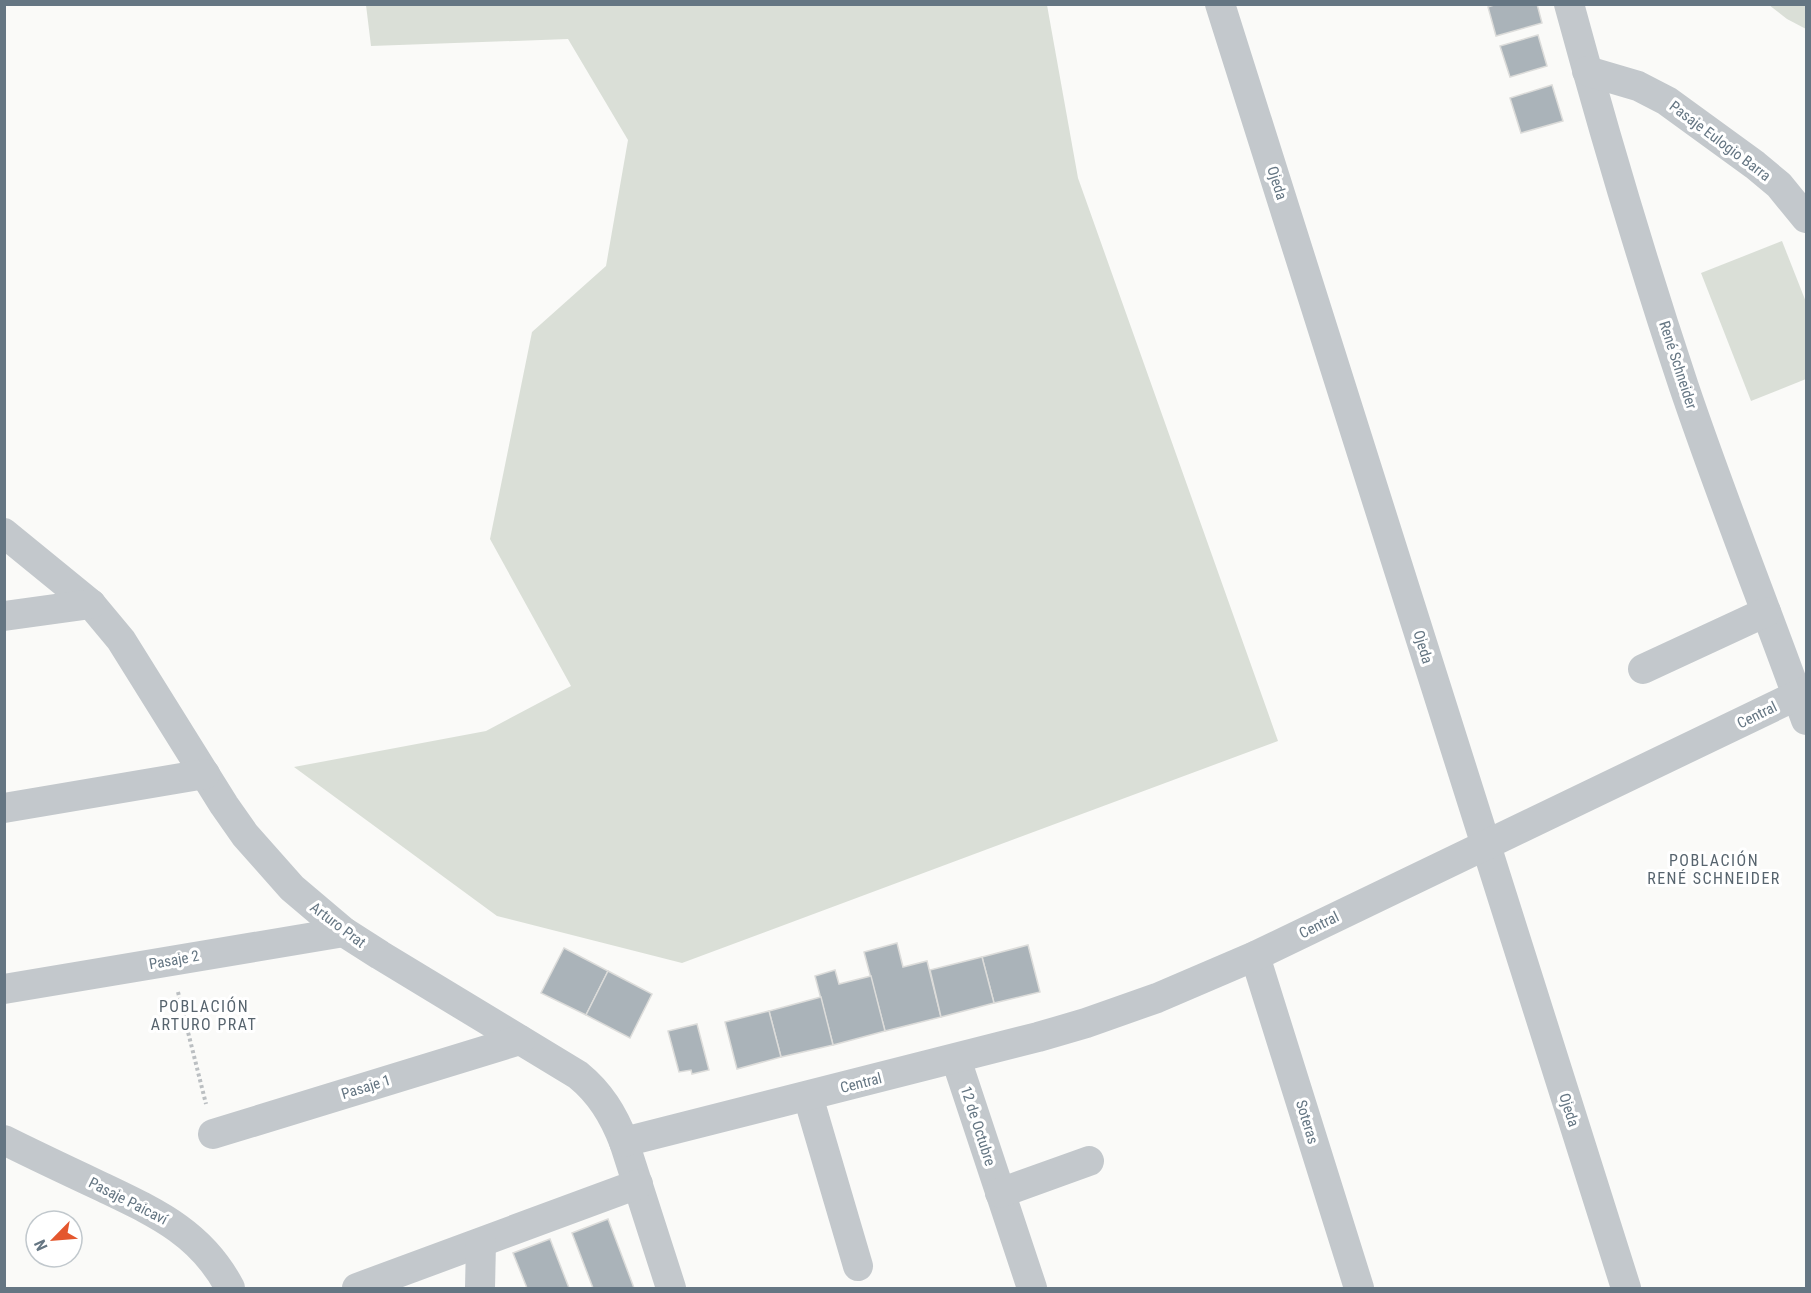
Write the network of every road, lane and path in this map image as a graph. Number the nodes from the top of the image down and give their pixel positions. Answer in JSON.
{"nodes":[{"id":1,"x":1220,"y":4,"type":"edge"},
{"id":2,"x":1569,"y":4,"type":"edge"},
{"id":3,"x":1587,"y":71,"type":"junction"},
{"id":4,"x":1806,"y":218,"type":"edge"},
{"id":5,"x":4,"y":533,"type":"edge"},
{"id":6,"x":91,"y":604,"type":"junction"},
{"id":7,"x":1766,"y":612,"type":"junction"},
{"id":8,"x":4,"y":616,"type":"edge"},
{"id":9,"x":1643,"y":669,"type":"dead end"},
{"id":10,"x":1803,"y":702,"type":"edge"},
{"id":11,"x":205,"y":774,"type":"junction"},
{"id":12,"x":4,"y":808,"type":"edge"},
{"id":13,"x":1486,"y":846,"type":"junction"},
{"id":14,"x":344,"y":932,"type":"junction"},
{"id":15,"x":1255,"y":956,"type":"junction"},
{"id":16,"x":170,"y":961,"type":"junction"},
{"id":17,"x":4,"y":989,"type":"edge"},
{"id":18,"x":520,"y":1040,"type":"junction"},
{"id":19,"x":956,"y":1059,"type":"junction"},
{"id":20,"x":808,"y":1096,"type":"junction"},
{"id":21,"x":213,"y":1134,"type":"joint"},
{"id":22,"x":4,"y":1140,"type":"edge"},
{"id":23,"x":624,"y":1142,"type":"junction"},
{"id":24,"x":1089,"y":1161,"type":"dead end"},
{"id":25,"x":638,"y":1184,"type":"junction"},
{"id":26,"x":1000,"y":1192,"type":"junction"},
{"id":27,"x":481,"y":1243,"type":"junction"},
{"id":28,"x":858,"y":1266,"type":"dead end"},
{"id":29,"x":365,"y":1287,"type":"edge"},
{"id":30,"x":230,"y":1288,"type":"edge"},
{"id":31,"x":480,"y":1288,"type":"edge"},
{"id":32,"x":671,"y":1288,"type":"edge"},
{"id":33,"x":1032,"y":1288,"type":"edge"},
{"id":34,"x":1359,"y":1288,"type":"edge"},
{"id":35,"x":1626,"y":1288,"type":"edge"}],
"edges":[{"from":1,"to":13,"type":"street","name":"Ojeda"},
{"from":2,"to":3,"type":"street","name":"René Schneider"},
{"from":3,"to":4,"type":"street","name":"Pasaje Eulogio Barra"},
{"from":3,"to":7,"type":"street","name":"René Schneider"},
{"from":5,"to":6,"type":"street","name":"Arturo Prat"},
{"from":6,"to":8,"type":"street"},
{"from":6,"to":11,"type":"street","name":"Arturo Prat"},
{"from":7,"to":9,"type":"street"},
{"from":7,"to":10,"type":"street","name":"René Schneider"},
{"from":10,"to":13,"type":"street","name":"Central"},
{"from":11,"to":12,"type":"street"},
{"from":11,"to":14,"type":"street","name":"Arturo Prat"},
{"from":13,"to":15,"type":"street","name":"Central"},
{"from":13,"to":35,"type":"street","name":"Ojeda"},
{"from":14,"to":16,"type":"street","name":"Pasaje 2"},
{"from":14,"to":18,"type":"street","name":"Arturo Prat"},
{"from":15,"to":19,"type":"street","name":"Central"},
{"from":15,"to":34,"type":"street","name":"Soteras"},
{"from":16,"to":17,"type":"street","name":"Pasaje 2"},
{"from":16,"to":21,"type":"path"},
{"from":18,"to":21,"type":"street","name":"Pasaje 1"},
{"from":18,"to":23,"type":"street","name":"Arturo Prat"},
{"from":19,"to":20,"type":"street","name":"Central"},
{"from":19,"to":26,"type":"street","name":"12 de Octubre"},
{"from":20,"to":23,"type":"street","name":"Central"},
{"from":20,"to":28,"type":"street"},
{"from":22,"to":30,"type":"street","name":"Pasaje Paicaví"},
{"from":23,"to":25,"type":"street","name":"Arturo Prat"},
{"from":24,"to":26,"type":"street"},
{"from":25,"to":27,"type":"street"},
{"from":25,"to":32,"type":"street","name":"Arturo Prat"},
{"from":26,"to":33,"type":"street","name":"12 de Octubre"},
{"from":27,"to":29,"type":"street"},
{"from":27,"to":31,"type":"street"}]}
